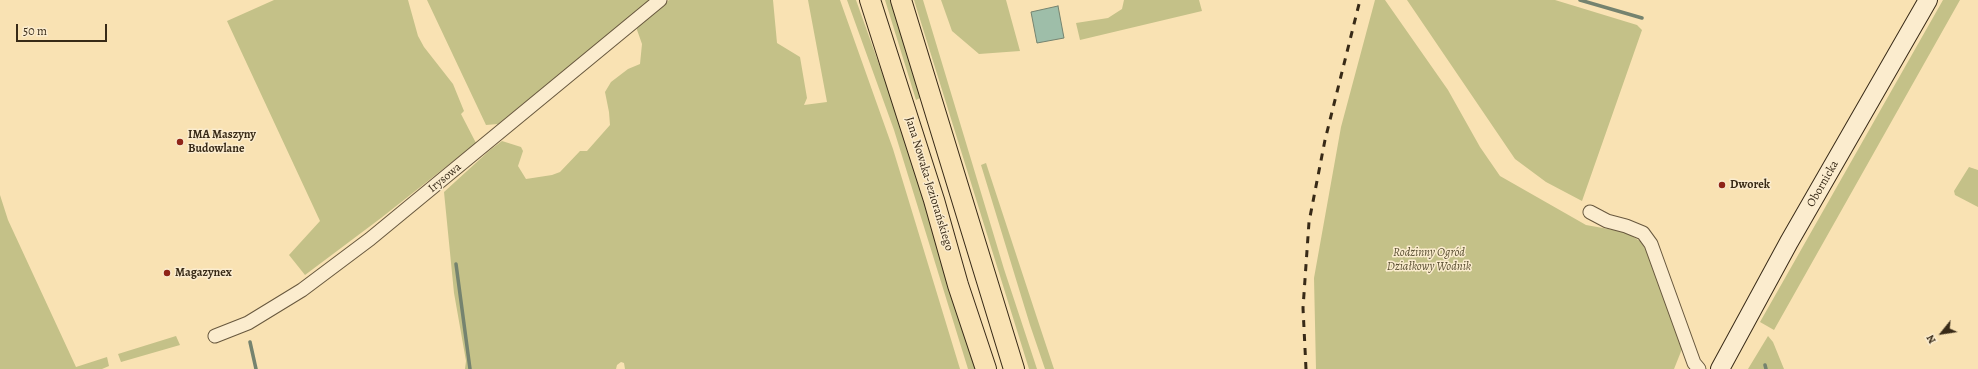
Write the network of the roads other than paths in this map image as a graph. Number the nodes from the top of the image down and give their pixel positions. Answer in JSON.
{"nodes":[{"id":1,"x":660,"y":0,"type":"edge"},
{"id":2,"x":870,"y":0,"type":"edge"},
{"id":3,"x":901,"y":0,"type":"edge"},
{"id":4,"x":1928,"y":0,"type":"edge"},
{"id":5,"x":1590,"y":212,"type":"dead end"},
{"id":6,"x":215,"y":336,"type":"dead end"},
{"id":7,"x":986,"y":369,"type":"edge"},
{"id":8,"x":1014,"y":369,"type":"edge"},
{"id":9,"x":1699,"y":369,"type":"edge"},
{"id":10,"x":1720,"y":369,"type":"edge"}],
"edges":[{"from":1,"to":6,"type":"street","name":"Irysowa"},
{"from":2,"to":7,"type":"main road","name":"Jana Nowaka-Jeziorańskiego"},
{"from":3,"to":8,"type":"main road"},
{"from":4,"to":10,"type":"main road","name":"Obornicka"},
{"from":5,"to":9,"type":"street"}]}
